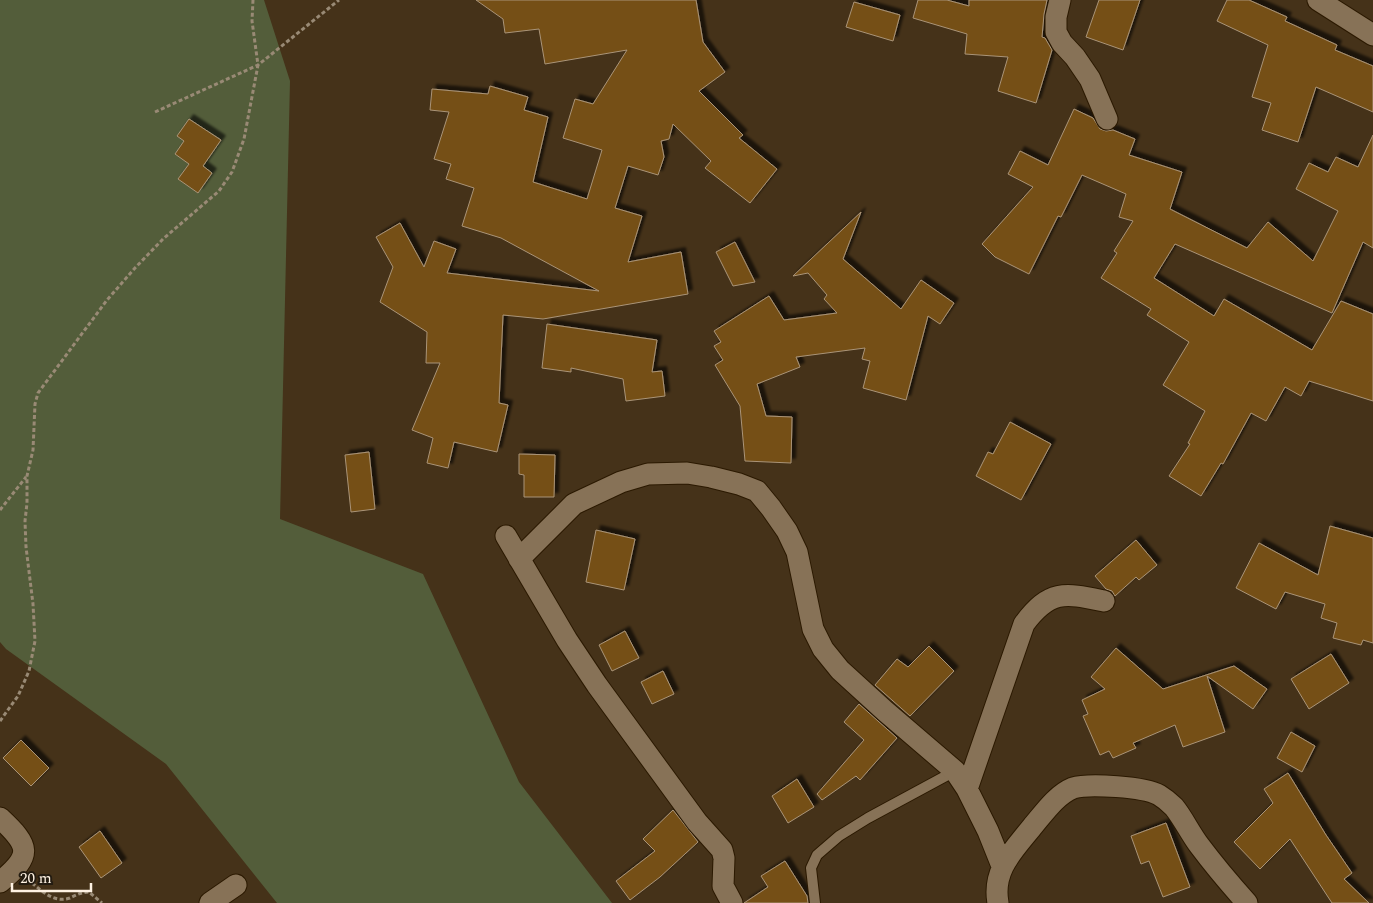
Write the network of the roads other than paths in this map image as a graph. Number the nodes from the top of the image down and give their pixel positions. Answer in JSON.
{"nodes":[{"id":1,"x":1060,"y":0,"type":"edge"},
{"id":2,"x":1318,"y":0,"type":"edge"},
{"id":3,"x":1373,"y":34,"type":"edge"},
{"id":4,"x":1107,"y":118,"type":"dead end"},
{"id":5,"x":506,"y":536,"type":"dead end"},
{"id":6,"x":519,"y":559,"type":"junction"},
{"id":7,"x":1104,"y":600,"type":"dead end"},
{"id":8,"x":955,"y":771,"type":"junction"},
{"id":9,"x":967,"y":790,"type":"junction"},
{"id":10,"x":0,"y":818,"type":"edge"},
{"id":11,"x":1002,"y":866,"type":"junction"},
{"id":12,"x":8,"y":876,"type":"edge"},
{"id":13,"x":236,"y":884,"type":"dead end"},
{"id":14,"x":210,"y":903,"type":"edge"},
{"id":15,"x":732,"y":903,"type":"edge"},
{"id":16,"x":815,"y":903,"type":"edge"},
{"id":17,"x":998,"y":903,"type":"edge"},
{"id":18,"x":1248,"y":903,"type":"edge"}],
"edges":[{"from":1,"to":4,"type":"street"},
{"from":2,"to":3,"type":"street"},
{"from":5,"to":6,"type":"street"},
{"from":6,"to":8,"type":"street"},
{"from":6,"to":15,"type":"street"},
{"from":7,"to":9,"type":"street"},
{"from":8,"to":9,"type":"street"},
{"from":8,"to":16,"type":"lane"},
{"from":9,"to":11,"type":"street"},
{"from":10,"to":12,"type":"street"},
{"from":11,"to":17,"type":"street"},
{"from":11,"to":18,"type":"street"},
{"from":13,"to":14,"type":"street"}]}
